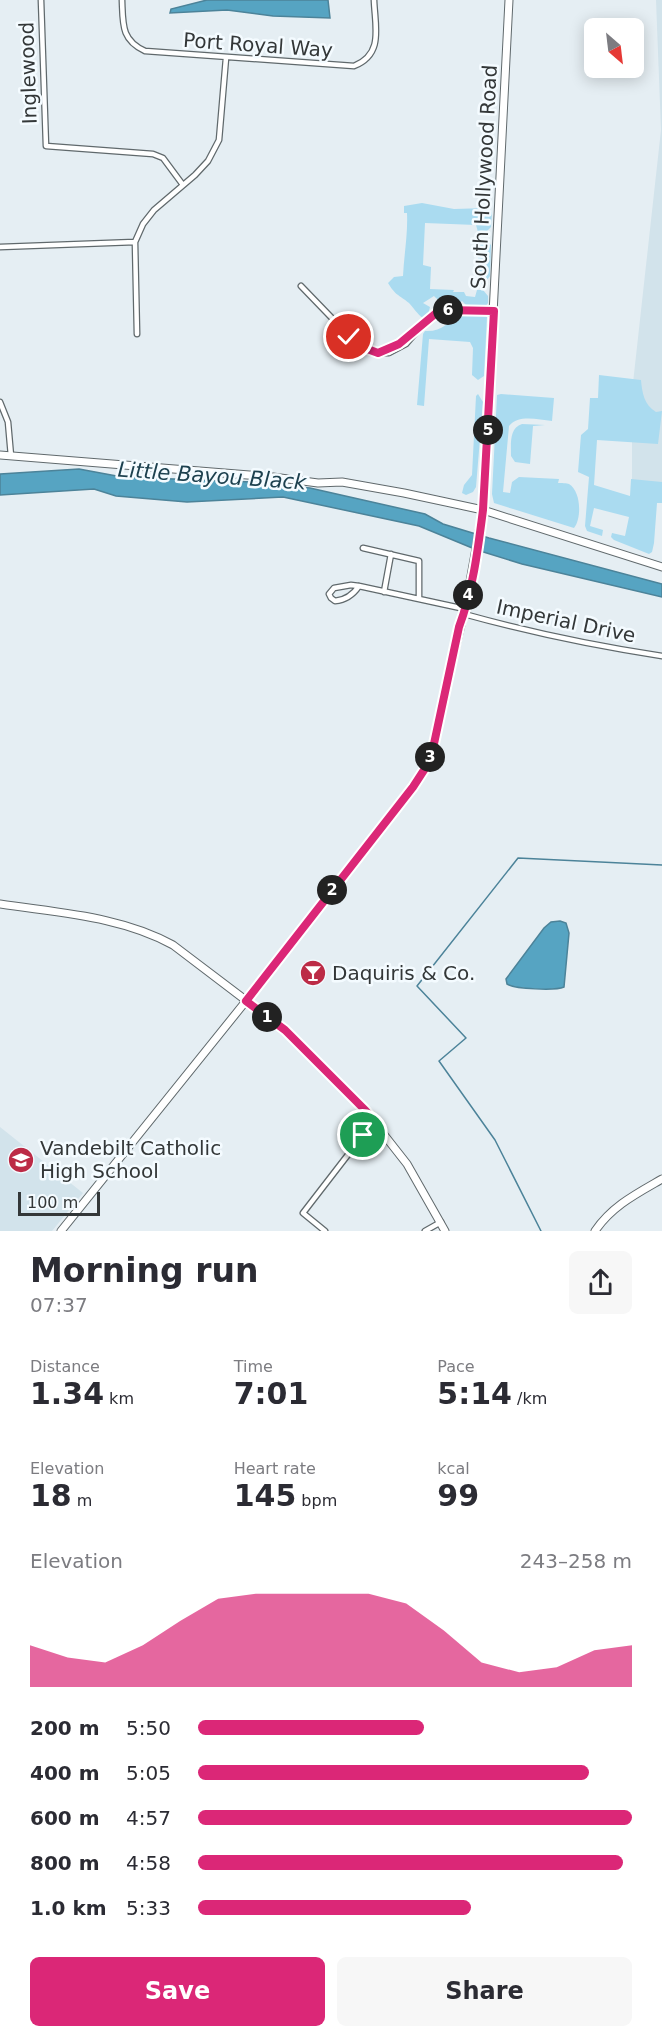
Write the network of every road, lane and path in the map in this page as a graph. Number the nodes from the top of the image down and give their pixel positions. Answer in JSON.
{"nodes":[{"id":1,"x":40,"y":0,"type":"edge"},
{"id":2,"x":122,"y":0,"type":"edge"},
{"id":3,"x":374,"y":0,"type":"edge"},
{"id":4,"x":503,"y":0,"type":"edge"},
{"id":5,"x":509,"y":0,"type":"edge"},
{"id":6,"x":507,"y":35,"type":"junction"},
{"id":7,"x":226,"y":58,"type":"junction"},
{"id":8,"x":183,"y":185,"type":"junction"},
{"id":9,"x":135,"y":242,"type":"junction"},
{"id":10,"x":0,"y":247,"type":"edge"},
{"id":11,"x":301,"y":286,"type":"dead end"},
{"id":12,"x":494,"y":311,"type":"junction"},
{"id":13,"x":137,"y":334,"type":"dead end"},
{"id":14,"x":0,"y":402,"type":"edge"},
{"id":15,"x":0,"y":455,"type":"edge"},
{"id":16,"x":11,"y":456,"type":"junction"},
{"id":17,"x":483,"y":510,"type":"junction"},
{"id":18,"x":363,"y":548,"type":"dead end"},
{"id":19,"x":391,"y":554,"type":"junction"},
{"id":20,"x":662,"y":567,"type":"edge"},
{"id":21,"x":359,"y":586,"type":"junction"},
{"id":22,"x":384,"y":592,"type":"junction"},
{"id":23,"x":419,"y":599,"type":"junction"},
{"id":24,"x":465,"y":611,"type":"junction"},
{"id":25,"x":662,"y":656,"type":"edge"},
{"id":26,"x":0,"y":904,"type":"edge"},
{"id":27,"x":246,"y":1001,"type":"junction"},
{"id":28,"x":374,"y":1121,"type":"junction"},
{"id":29,"x":662,"y":1179,"type":"edge"},
{"id":30,"x":441,"y":1222,"type":"junction"},
{"id":31,"x":61,"y":1231,"type":"edge"},
{"id":32,"x":325,"y":1231,"type":"edge"},
{"id":33,"x":425,"y":1231,"type":"edge"},
{"id":34,"x":445,"y":1231,"type":"edge"},
{"id":35,"x":595,"y":1231,"type":"edge"}],
"edges":[{"from":1,"to":8,"type":"street","name":"Inglewood"},
{"from":2,"to":7,"type":"street","name":"Port Royal Way"},
{"from":3,"to":7,"type":"street","name":"Port Royal Way"},
{"from":4,"to":6,"type":"main road","name":"South Hollywood Road"},
{"from":5,"to":6,"type":"main road","name":"South Hollywood Road"},
{"from":6,"to":12,"type":"main road","name":"South Hollywood Road"},
{"from":7,"to":8,"type":"street"},
{"from":8,"to":9,"type":"street"},
{"from":9,"to":10,"type":"street"},
{"from":9,"to":13,"type":"street"},
{"from":11,"to":12,"type":"street"},
{"from":12,"to":17,"type":"main road","name":"South Hollywood Road"},
{"from":14,"to":16,"type":"street"},
{"from":15,"to":16,"type":"main road"},
{"from":16,"to":17,"type":"main road"},
{"from":17,"to":20,"type":"main road"},
{"from":17,"to":24,"type":"main road","name":"South Hollywood Road"},
{"from":18,"to":19,"type":"street"},
{"from":19,"to":22,"type":"street"},
{"from":19,"to":23,"type":"street"},
{"from":21,"to":21,"type":"street"},
{"from":21,"to":22,"type":"street","name":"Imperial Drive"},
{"from":22,"to":23,"type":"street","name":"Imperial Drive"},
{"from":23,"to":24,"type":"street","name":"Imperial Drive"},
{"from":24,"to":25,"type":"street","name":"Imperial Drive"},
{"from":24,"to":27,"type":"main road","name":"South Hollywood Road"},
{"from":26,"to":27,"type":"main road"},
{"from":27,"to":28,"type":"main road"},
{"from":27,"to":31,"type":"main road","name":"South Hollywood Road"},
{"from":28,"to":30,"type":"main road"},
{"from":28,"to":32,"type":"street"},
{"from":29,"to":35,"type":"main road"},
{"from":30,"to":33,"type":"street"},
{"from":30,"to":34,"type":"main road"}]}
